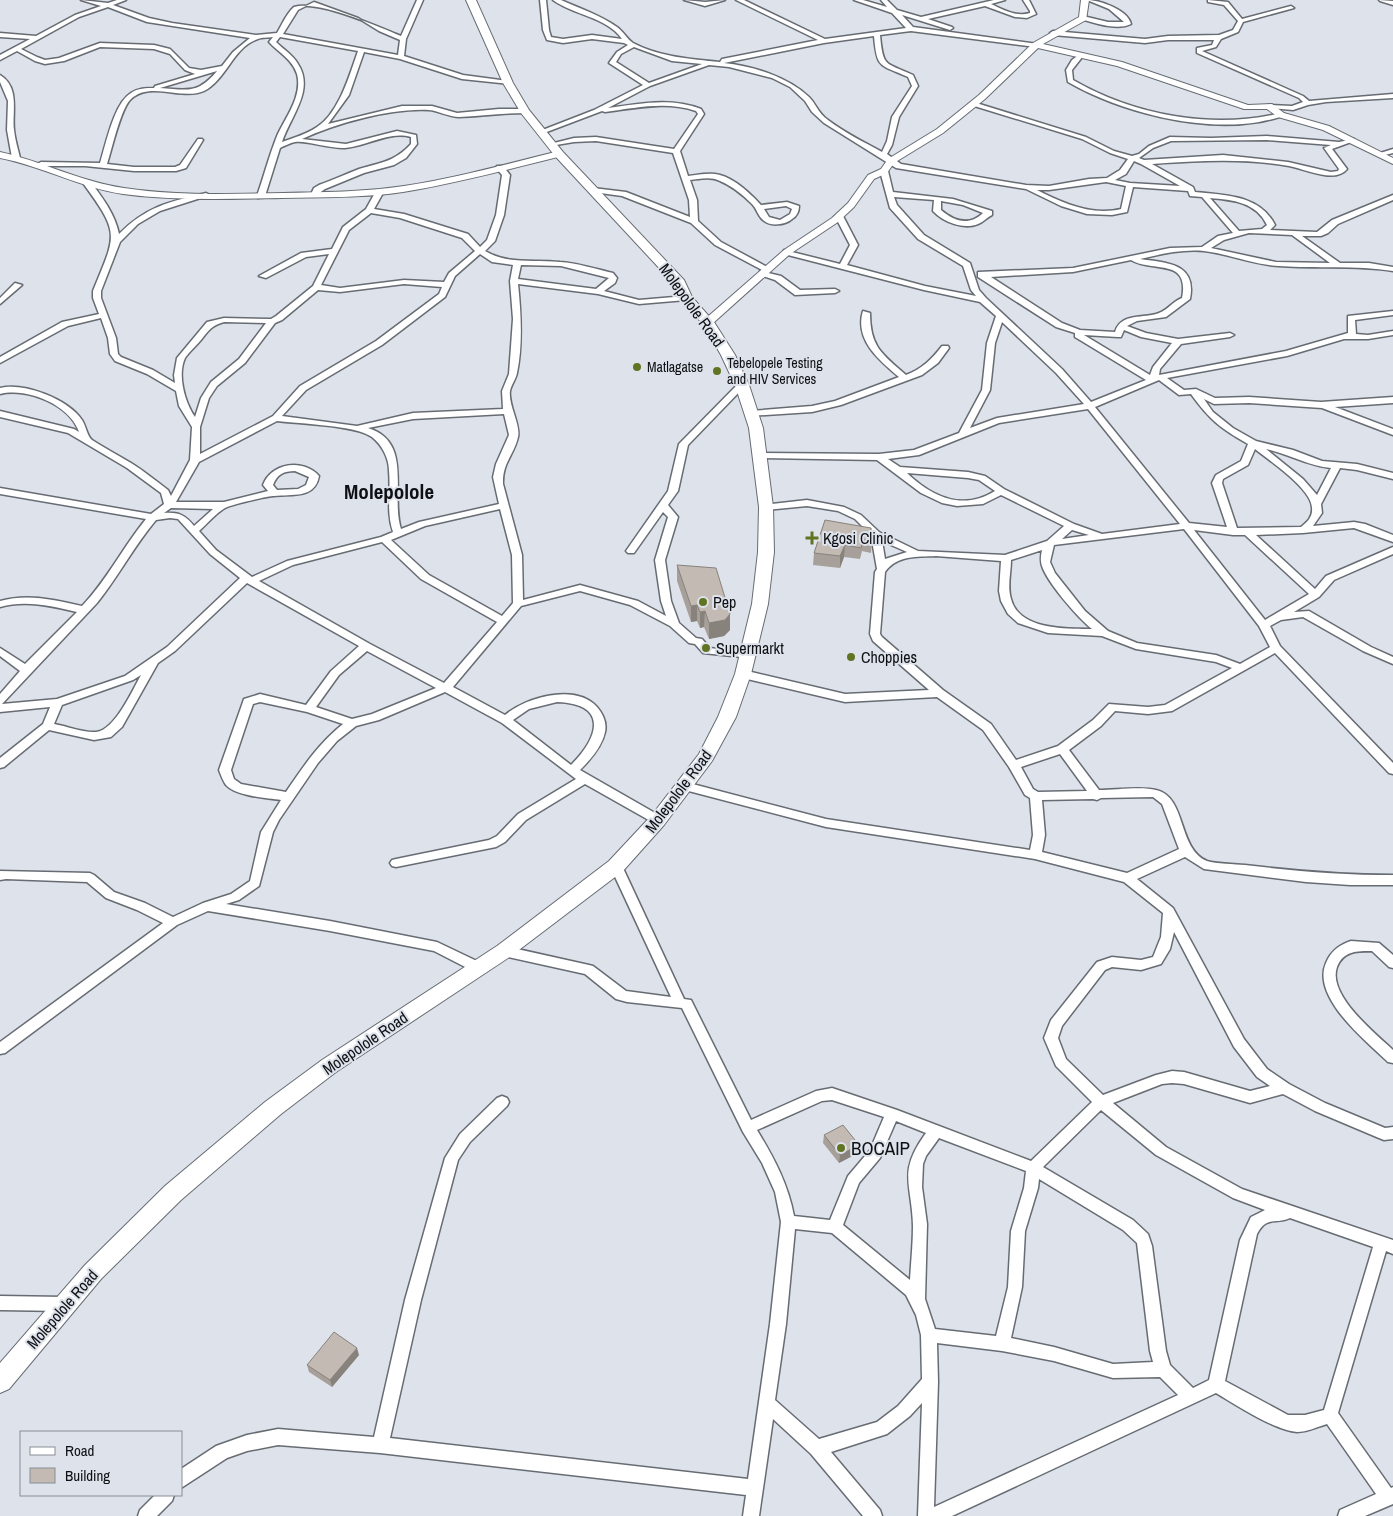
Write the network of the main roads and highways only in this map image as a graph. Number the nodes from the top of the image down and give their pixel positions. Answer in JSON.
{"nodes":[{"id":1,"x":471,"y":0,"type":"edge"},
{"id":2,"x":0,"y":1381,"type":"edge"}],
"edges":[{"from":1,"to":2,"type":"main road","name":"Molepolole Road"}]}
